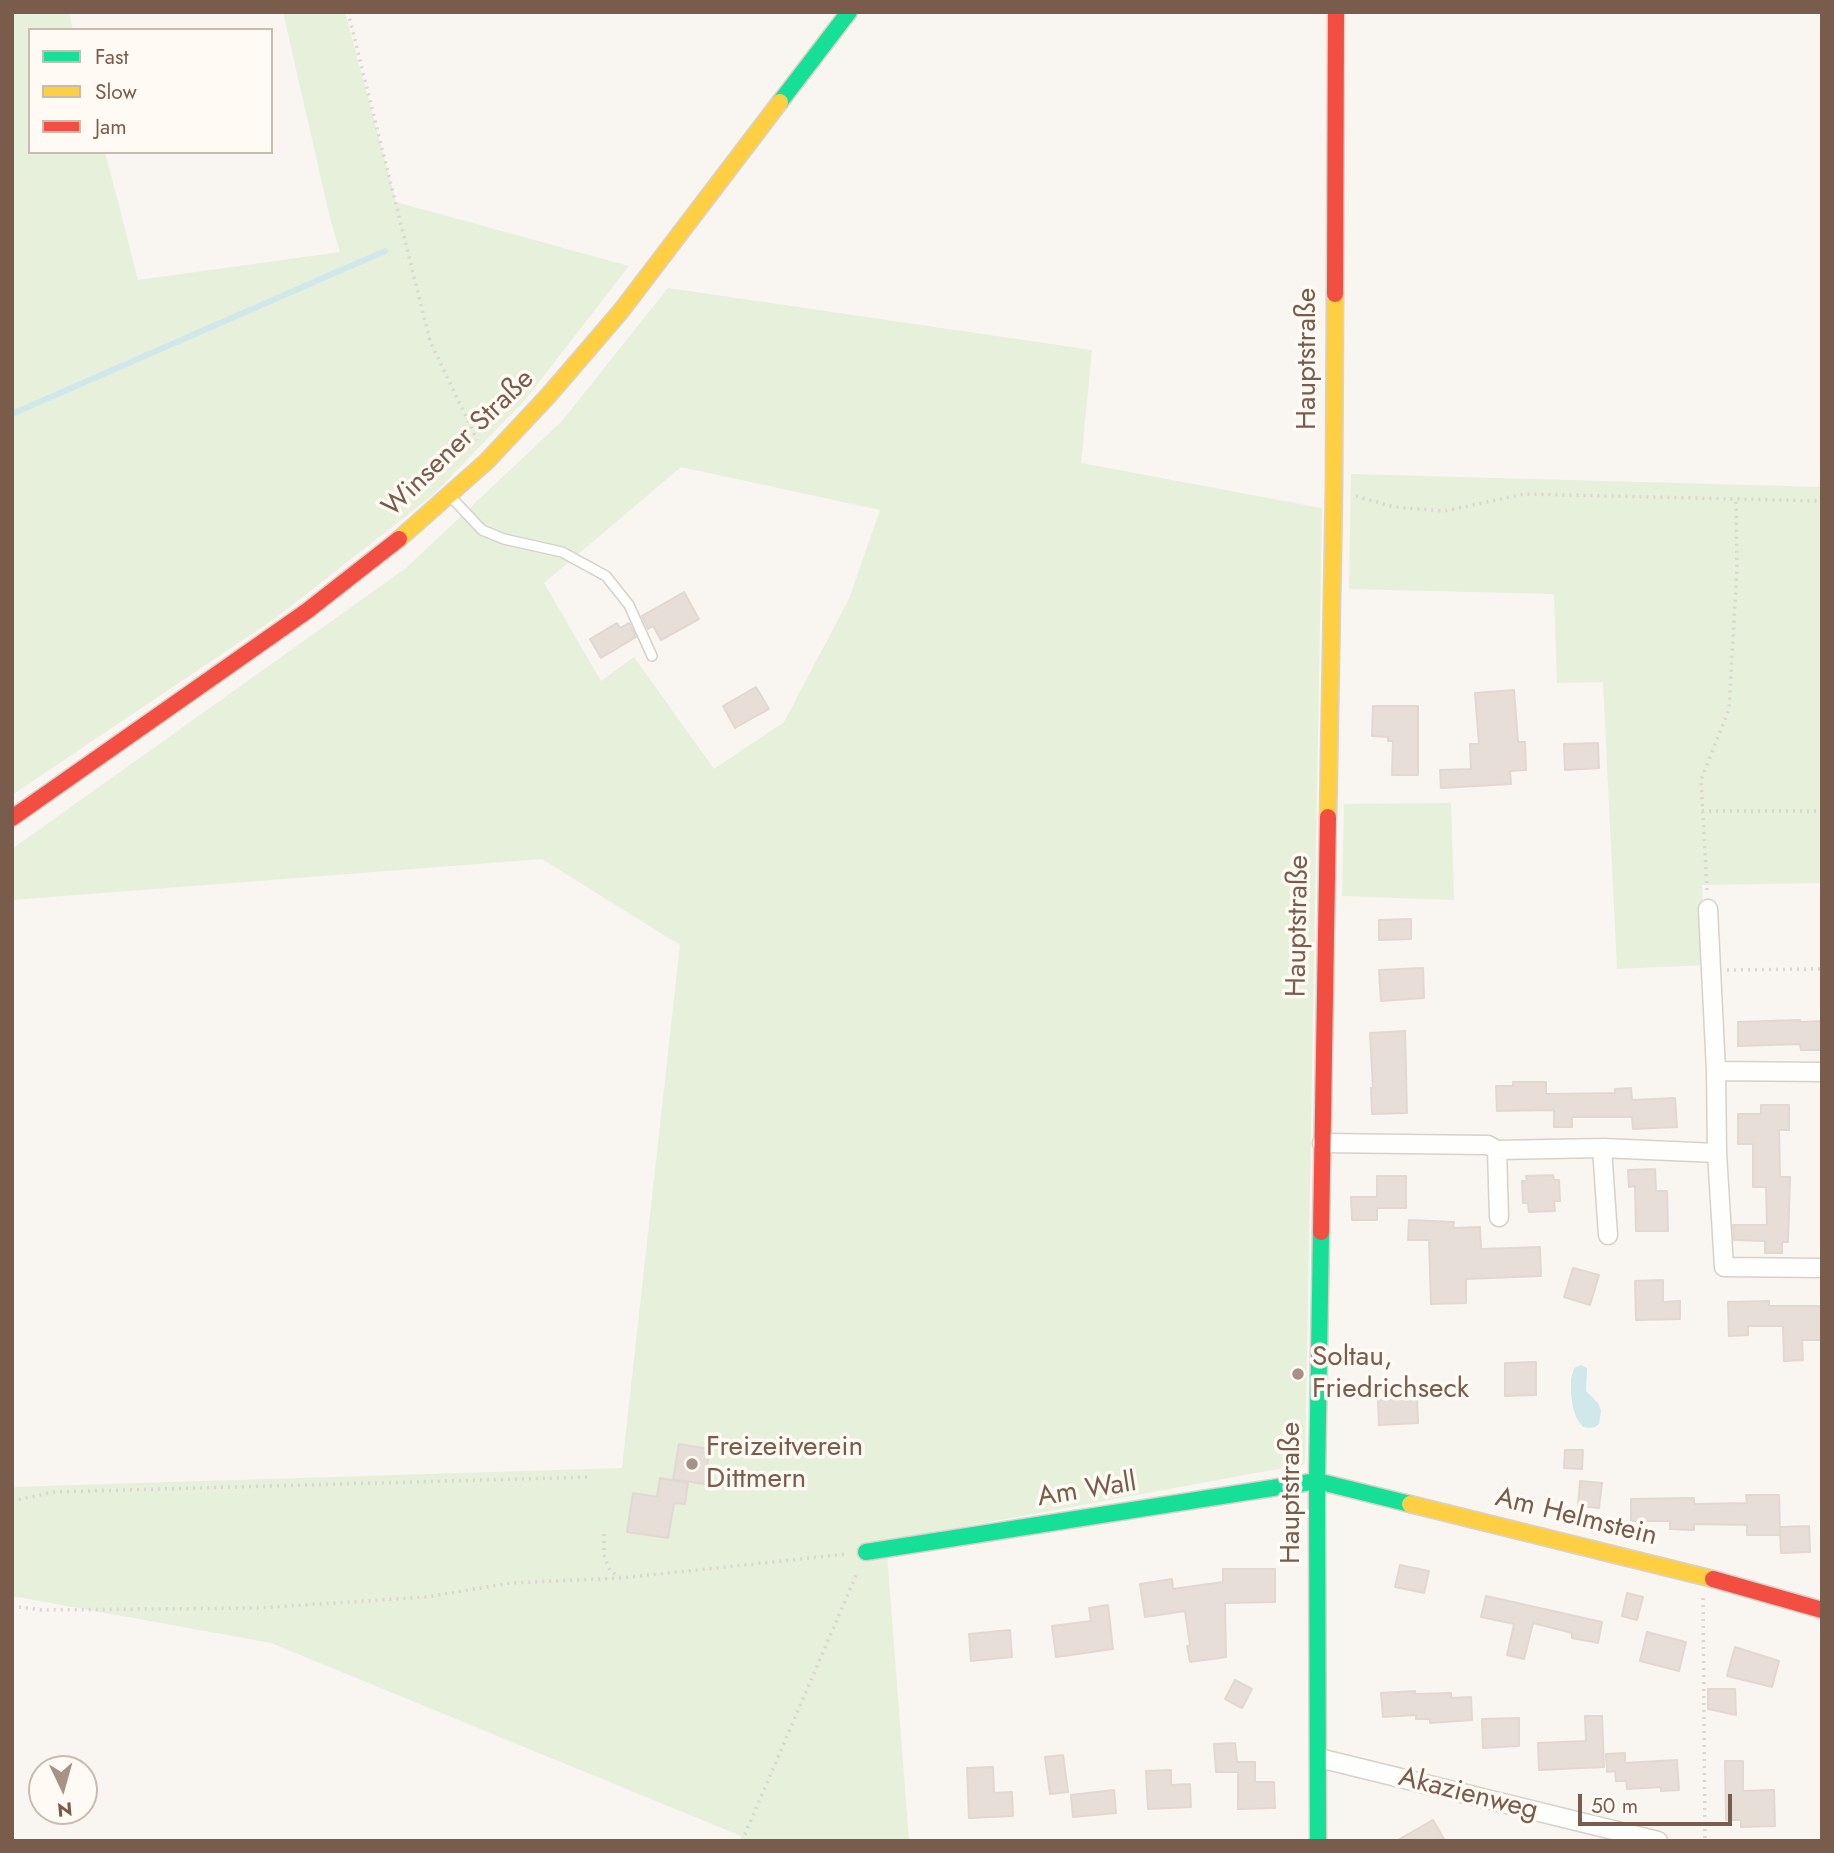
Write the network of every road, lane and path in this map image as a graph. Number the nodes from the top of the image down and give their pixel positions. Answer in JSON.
{"nodes":[{"id":1,"x":348,"y":12,"type":"edge"},
{"id":2,"x":849,"y":12,"type":"edge"},
{"id":3,"x":1336,"y":12,"type":"edge"},
{"id":4,"x":487,"y":461,"type":"junction"},
{"id":5,"x":1334,"y":490,"type":"junction"},
{"id":6,"x":449,"y":495,"type":"junction"},
{"id":7,"x":1735,"y":499,"type":"junction"},
{"id":8,"x":1822,"y":502,"type":"edge"},
{"id":9,"x":652,"y":656,"type":"dead end"},
{"id":10,"x":1702,"y":811,"type":"junction"},
{"id":11,"x":1822,"y":811,"type":"edge"},
{"id":12,"x":12,"y":818,"type":"edge"},
{"id":13,"x":1708,"y":909,"type":"joint"},
{"id":14,"x":1822,"y":969,"type":"edge"},
{"id":15,"x":1711,"y":971,"type":"junction"},
{"id":16,"x":1716,"y":1071,"type":"junction"},
{"id":17,"x":1822,"y":1072,"type":"edge"},
{"id":18,"x":1322,"y":1143,"type":"junction"},
{"id":19,"x":1602,"y":1149,"type":"junction"},
{"id":20,"x":1497,"y":1150,"type":"junction"},
{"id":21,"x":1717,"y":1153,"type":"junction"},
{"id":22,"x":1499,"y":1217,"type":"dead end"},
{"id":23,"x":1608,"y":1235,"type":"dead end"},
{"id":24,"x":1822,"y":1268,"type":"edge"},
{"id":25,"x":591,"y":1477,"type":"dead end"},
{"id":26,"x":1317,"y":1481,"type":"junction"},
{"id":27,"x":12,"y":1501,"type":"edge"},
{"id":28,"x":604,"y":1534,"type":"dead end"},
{"id":29,"x":866,"y":1552,"type":"junction"},
{"id":30,"x":1702,"y":1576,"type":"junction"},
{"id":31,"x":622,"y":1578,"type":"junction"},
{"id":32,"x":12,"y":1606,"type":"edge"},
{"id":33,"x":1822,"y":1609,"type":"edge"},
{"id":34,"x":1319,"y":1759,"type":"junction"},
{"id":35,"x":1612,"y":1835,"type":"edge"},
{"id":36,"x":742,"y":1841,"type":"edge"},
{"id":37,"x":1318,"y":1841,"type":"edge"},
{"id":38,"x":1658,"y":1841,"type":"edge"},
{"id":39,"x":1705,"y":1841,"type":"edge"}],
"edges":[{"from":1,"to":4,"type":"path"},
{"from":2,"to":4,"type":"street","name":"Winsener Straße"},
{"from":3,"to":5,"type":"street","name":"Hauptstraße"},
{"from":4,"to":6,"type":"street","name":"Winsener Straße"},
{"from":5,"to":7,"type":"path"},
{"from":5,"to":18,"type":"street","name":"Hauptstraße"},
{"from":6,"to":9,"type":"lane"},
{"from":6,"to":12,"type":"street","name":"Winsener Straße"},
{"from":7,"to":8,"type":"path"},
{"from":7,"to":10,"type":"path"},
{"from":10,"to":11,"type":"path"},
{"from":10,"to":13,"type":"path"},
{"from":13,"to":15,"type":"street"},
{"from":14,"to":15,"type":"path"},
{"from":15,"to":16,"type":"street"},
{"from":16,"to":17,"type":"street"},
{"from":16,"to":21,"type":"street"},
{"from":18,"to":20,"type":"street"},
{"from":18,"to":26,"type":"street","name":"Hauptstraße"},
{"from":19,"to":20,"type":"street"},
{"from":19,"to":21,"type":"street"},
{"from":19,"to":23,"type":"street"},
{"from":20,"to":22,"type":"street"},
{"from":21,"to":24,"type":"street"},
{"from":25,"to":27,"type":"path"},
{"from":26,"to":29,"type":"street","name":"Am Wall"},
{"from":26,"to":30,"type":"street","name":"Am Helmstein"},
{"from":26,"to":34,"type":"street","name":"Hauptstraße"},
{"from":28,"to":31,"type":"path"},
{"from":29,"to":31,"type":"path"},
{"from":29,"to":36,"type":"path"},
{"from":30,"to":33,"type":"street","name":"Am Helmstein"},
{"from":30,"to":39,"type":"path"},
{"from":31,"to":32,"type":"path"},
{"from":34,"to":35,"type":"street","name":"Akazienweg"},
{"from":34,"to":37,"type":"street","name":"Hauptstraße"},
{"from":35,"to":38,"type":"street","name":"Akazienweg"}]}
